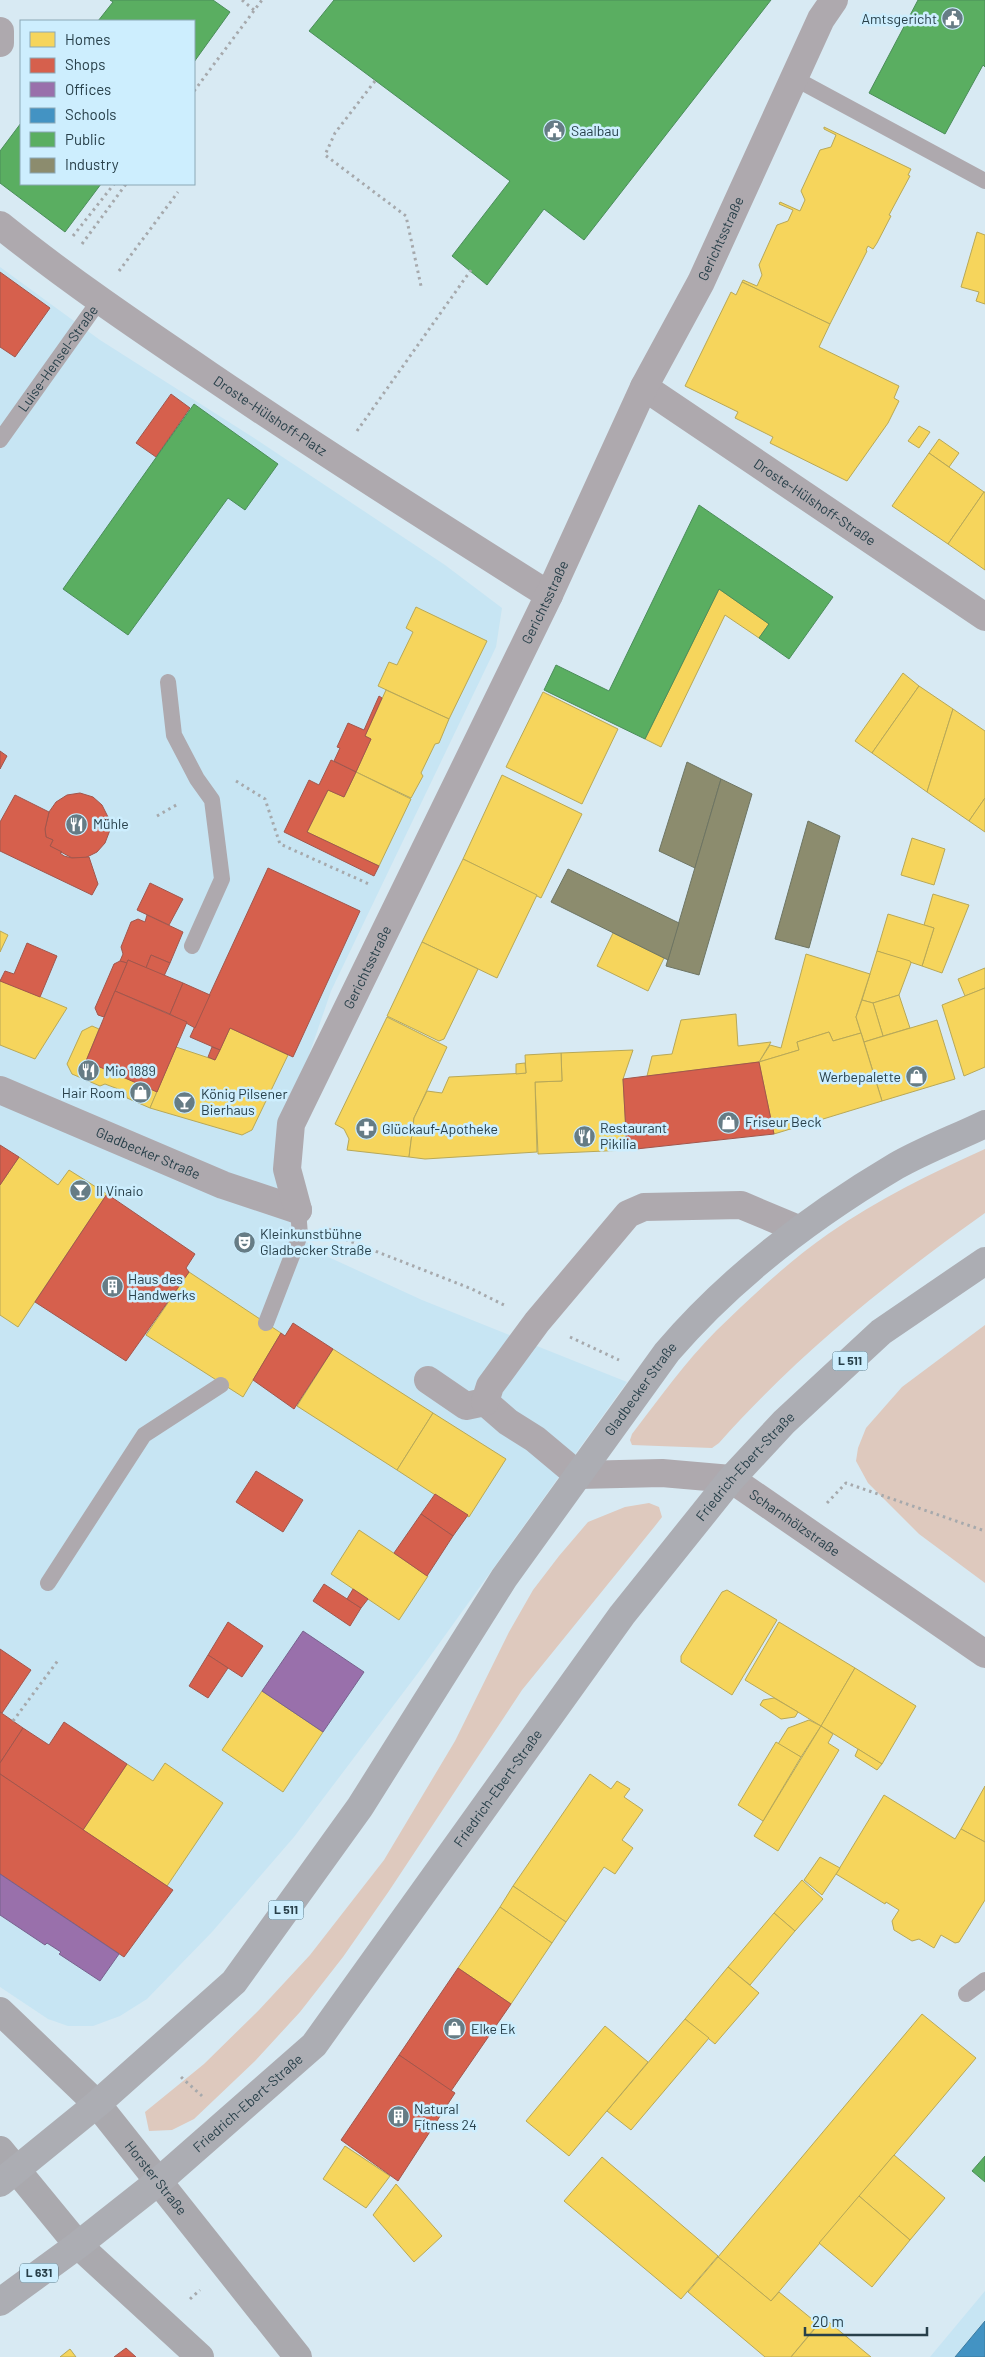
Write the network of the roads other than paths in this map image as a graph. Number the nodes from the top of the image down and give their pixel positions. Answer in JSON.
{"nodes":[{"id":1,"x":834,"y":0,"type":"edge"},
{"id":2,"x":0,"y":31,"type":"edge"},
{"id":3,"x":0,"y":43,"type":"edge"},
{"id":4,"x":794,"y":78,"type":"junction"},
{"id":5,"x":985,"y":180,"type":"edge"},
{"id":6,"x":0,"y":226,"type":"edge"},
{"id":7,"x":99,"y":301,"type":"junction"},
{"id":8,"x":644,"y":387,"type":"junction"},
{"id":9,"x":0,"y":440,"type":"edge"},
{"id":10,"x":549,"y":595,"type":"junction"},
{"id":11,"x":985,"y":617,"type":"edge"},
{"id":12,"x":168,"y":682,"type":"dead end"},
{"id":13,"x":192,"y":946,"type":"dead end"},
{"id":14,"x":0,"y":1090,"type":"edge"},
{"id":15,"x":985,"y":1124,"type":"edge"},
{"id":16,"x":298,"y":1210,"type":"junction"},
{"id":17,"x":798,"y":1229,"type":"junction"},
{"id":18,"x":985,"y":1261,"type":"edge"},
{"id":19,"x":266,"y":1323,"type":"dead end"},
{"id":20,"x":428,"y":1380,"type":"dead end"},
{"id":21,"x":221,"y":1385,"type":"dead end"},
{"id":22,"x":484,"y":1402,"type":"junction"},
{"id":23,"x":578,"y":1476,"type":"junction"},
{"id":24,"x":731,"y":1479,"type":"junction"},
{"id":25,"x":48,"y":1583,"type":"dead end"},
{"id":26,"x":985,"y":1654,"type":"edge"},
{"id":27,"x":985,"y":1980,"type":"edge"},
{"id":28,"x":966,"y":1994,"type":"dead end"},
{"id":29,"x":0,"y":2011,"type":"edge"},
{"id":30,"x":97,"y":2104,"type":"junction"},
{"id":31,"x":6,"y":2168,"type":"edge"},
{"id":32,"x":159,"y":2181,"type":"junction"},
{"id":33,"x":78,"y":2245,"type":"junction"},
{"id":34,"x":0,"y":2302,"type":"edge"},
{"id":35,"x":200,"y":2357,"type":"edge"},
{"id":36,"x":298,"y":2357,"type":"edge"}],
"edges":[{"from":1,"to":4,"type":"street","name":"Gerichtsstraße"},
{"from":2,"to":3,"type":"street"},
{"from":4,"to":5,"type":"lane"},
{"from":4,"to":8,"type":"street","name":"Gerichtsstraße"},
{"from":6,"to":7,"type":"street","name":"Droste-Hülshoff-Platz"},
{"from":7,"to":9,"type":"lane","name":"Luise-Hensel-Straße"},
{"from":7,"to":10,"type":"street","name":"Droste-Hülshoff-Platz"},
{"from":8,"to":10,"type":"street","name":"Gerichtsstraße"},
{"from":8,"to":11,"type":"street","name":"Droste-Hülshoff-Straße"},
{"from":10,"to":16,"type":"street","name":"Gerichtsstraße"},
{"from":12,"to":13,"type":"lane"},
{"from":14,"to":16,"type":"street","name":"Gladbecker Straße"},
{"from":15,"to":17,"type":"main road","name":"Gladbecker Straße","number":"L 511"},
{"from":16,"to":19,"type":"lane"},
{"from":17,"to":22,"type":"street"},
{"from":17,"to":23,"type":"main road","name":"Gladbecker Straße","number":"L 511"},
{"from":18,"to":24,"type":"main road","name":"Friedrich-Ebert-Straße","number":"L 511"},
{"from":20,"to":22,"type":"street"},
{"from":21,"to":25,"type":"lane"},
{"from":22,"to":23,"type":"street"},
{"from":23,"to":24,"type":"street"},
{"from":23,"to":30,"type":"main road","number":"L 511"},
{"from":24,"to":26,"type":"street","name":"Scharnhölzstraße"},
{"from":24,"to":32,"type":"main road","name":"Friedrich-Ebert-Straße","number":"L 511"},
{"from":27,"to":28,"type":"lane"},
{"from":29,"to":30,"type":"main road","name":"Horster Straße"},
{"from":30,"to":31,"type":"main road","number":"L 511"},
{"from":30,"to":32,"type":"main road","name":"Horster Straße"},
{"from":31,"to":33,"type":"main road","number":"L 511"},
{"from":32,"to":33,"type":"main road","name":"Friedrich-Ebert-Straße","number":"L 511"},
{"from":32,"to":36,"type":"main road","name":"Horster Straße"},
{"from":33,"to":34,"type":"main road","name":"Friedrich-Ebert-Straße","number":"L 631"},
{"from":33,"to":35,"type":"main road"}]}
